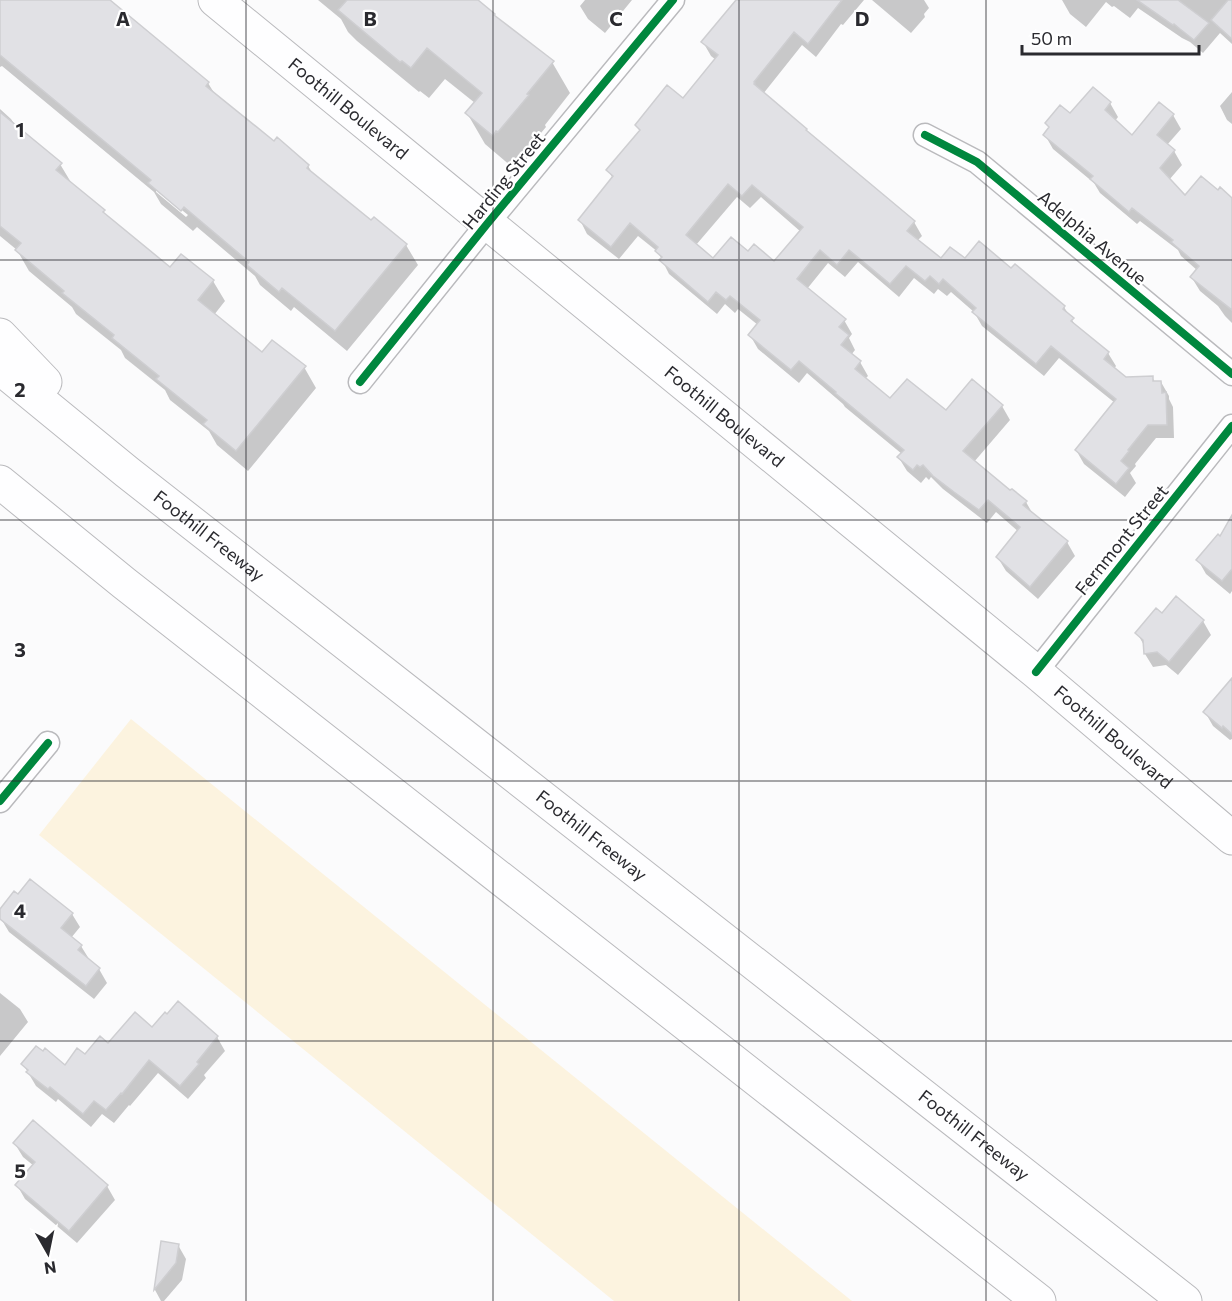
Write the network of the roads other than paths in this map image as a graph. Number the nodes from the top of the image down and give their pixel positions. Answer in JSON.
{"nodes":[{"id":1,"x":215,"y":0,"type":"edge"},
{"id":2,"x":673,"y":0,"type":"edge"},
{"id":3,"x":925,"y":135,"type":"dead end"},
{"id":4,"x":488,"y":224,"type":"junction"},
{"id":5,"x":0,"y":335,"type":"edge"},
{"id":6,"x":0,"y":368,"type":"edge"},
{"id":7,"x":1232,"y":374,"type":"edge"},
{"id":8,"x":360,"y":382,"type":"dead end"},
{"id":9,"x":1232,"y":426,"type":"edge"},
{"id":10,"x":127,"y":472,"type":"junction"},
{"id":11,"x":0,"y":482,"type":"edge"},
{"id":12,"x":0,"y":496,"type":"edge"},
{"id":13,"x":124,"y":583,"type":"junction"},
{"id":14,"x":1036,"y":672,"type":"junction"},
{"id":15,"x":48,"y":743,"type":"dead end"},
{"id":16,"x":0,"y":801,"type":"edge"},
{"id":17,"x":1232,"y":838,"type":"edge"},
{"id":18,"x":1039,"y":1301,"type":"edge"},
{"id":19,"x":1185,"y":1301,"type":"edge"}],
"edges":[{"from":1,"to":4,"type":"main road","name":"Foothill Boulevard"},
{"from":2,"to":4,"type":"street","name":"Harding Street"},
{"from":3,"to":7,"type":"street","name":"Adelphia Avenue"},
{"from":4,"to":8,"type":"street","name":"Harding Street"},
{"from":4,"to":14,"type":"main road","name":"Foothill Boulevard"},
{"from":5,"to":10,"type":"main road"},
{"from":6,"to":10,"type":"main road","name":"Foothill Freeway"},
{"from":9,"to":14,"type":"street","name":"Fernmont Street"},
{"from":10,"to":19,"type":"main road","name":"Foothill Freeway"},
{"from":11,"to":13,"type":"main road"},
{"from":12,"to":13,"type":"main road"},
{"from":13,"to":18,"type":"main road"},
{"from":14,"to":17,"type":"main road","name":"Foothill Boulevard"},
{"from":15,"to":16,"type":"street"}]}
